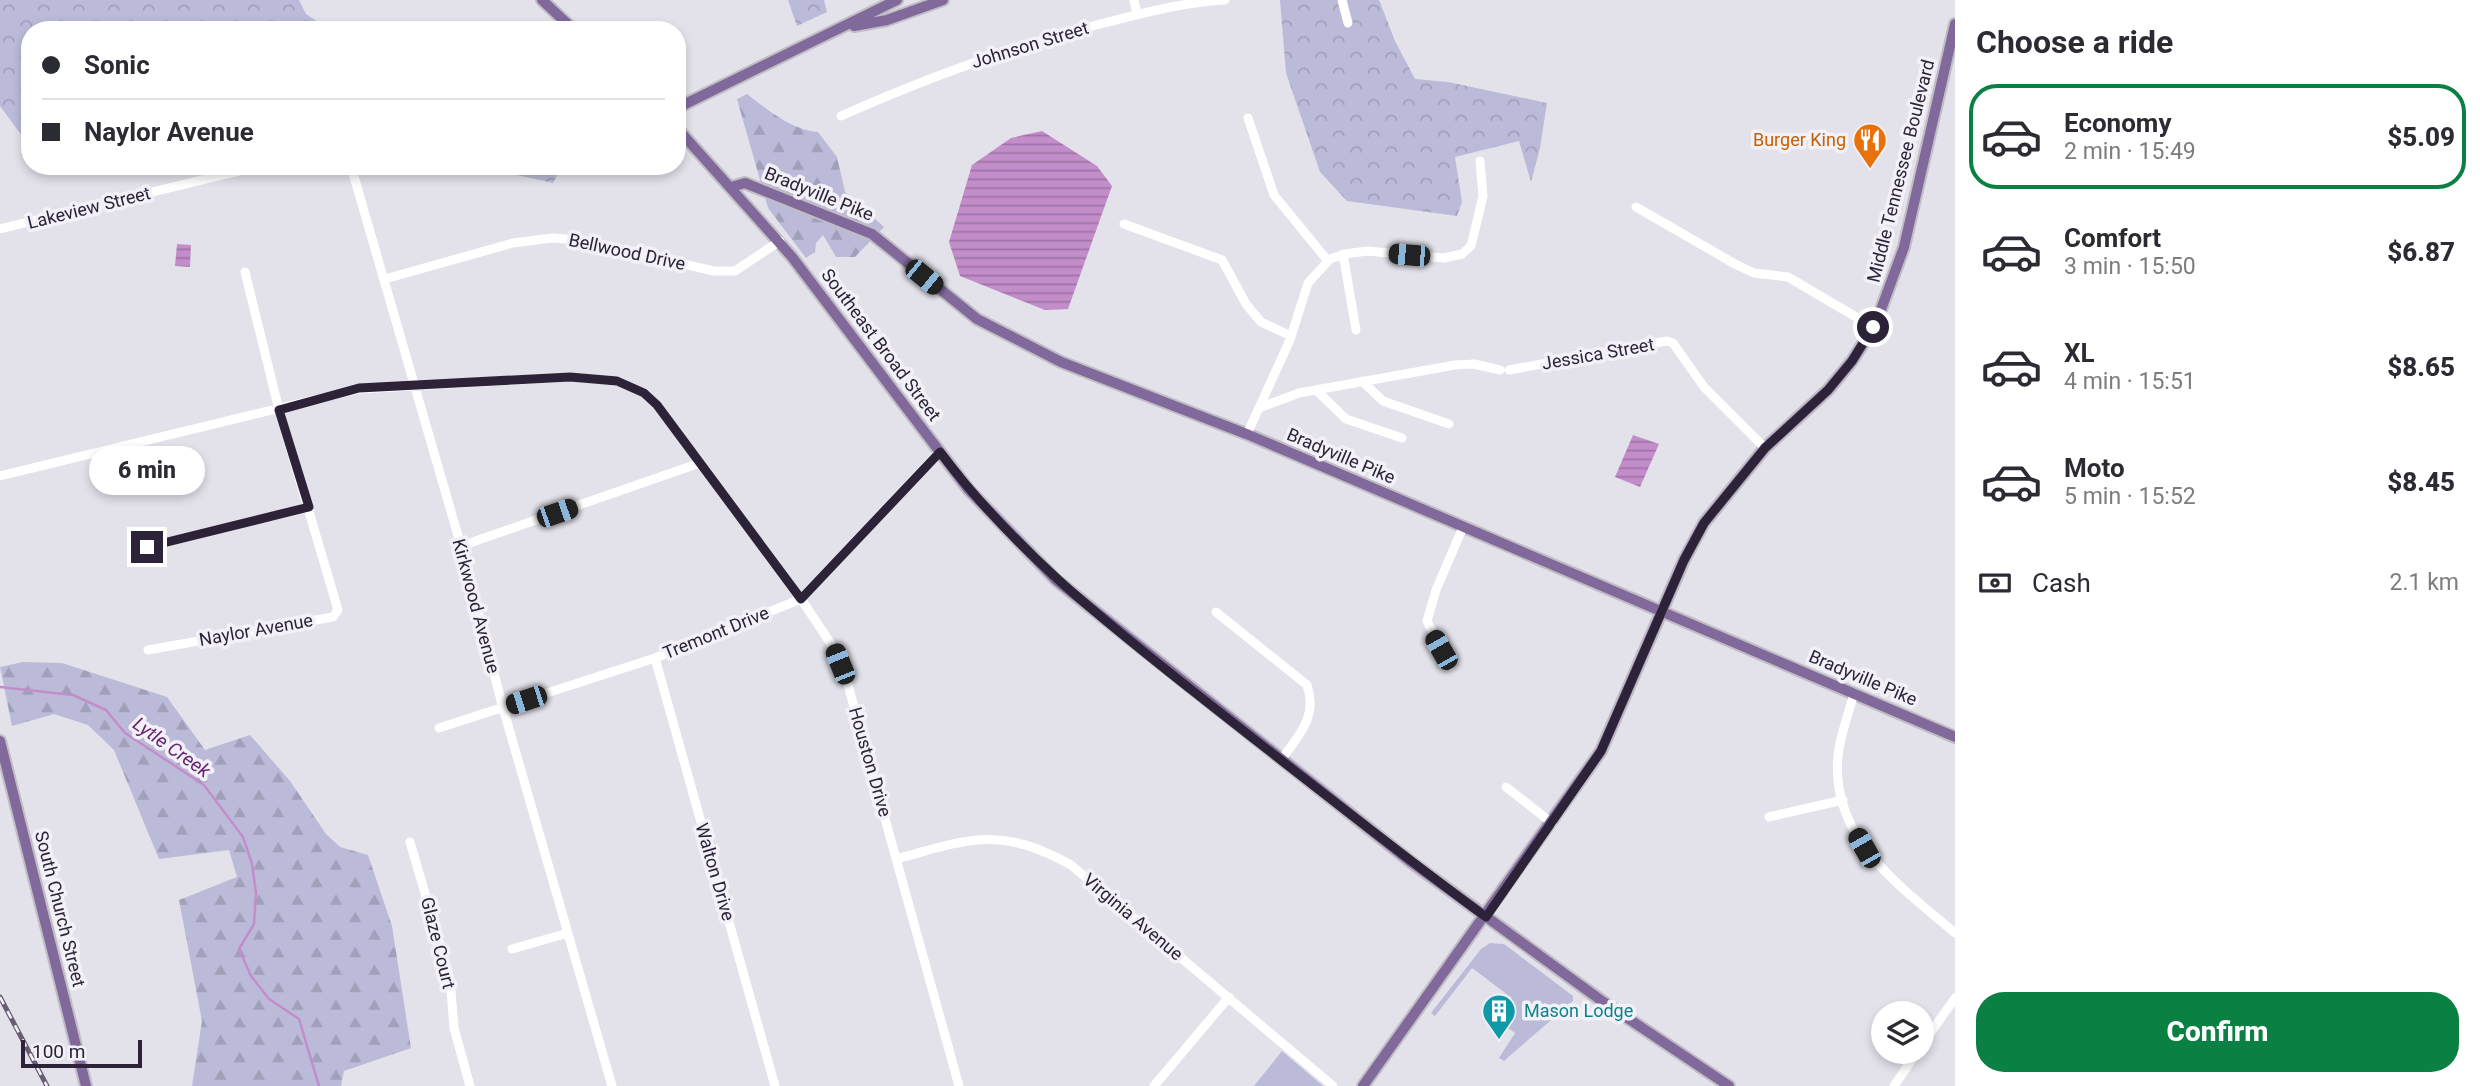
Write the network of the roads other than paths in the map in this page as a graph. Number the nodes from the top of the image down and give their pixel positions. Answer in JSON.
{"nodes":[{"id":1,"x":542,"y":0,"type":"edge"},
{"id":2,"x":897,"y":0,"type":"edge"},
{"id":3,"x":943,"y":0,"type":"edge"},
{"id":4,"x":1134,"y":0,"type":"edge"},
{"id":5,"x":1225,"y":0,"type":"edge"},
{"id":6,"x":1342,"y":0,"type":"edge"},
{"id":7,"x":1137,"y":15,"type":"junction"},
{"id":8,"x":564,"y":21,"type":"edge"},
{"id":9,"x":1348,"y":23,"type":"dead end"},
{"id":10,"x":1955,"y":24,"type":"edge"},
{"id":11,"x":845,"y":28,"type":"junction"},
{"id":12,"x":686,"y":104,"type":"edge"},
{"id":13,"x":841,"y":116,"type":"dead end"},
{"id":14,"x":1248,"y":118,"type":"dead end"},
{"id":15,"x":686,"y":138,"type":"edge"},
{"id":16,"x":1480,"y":161,"type":"dead end"},
{"id":17,"x":223,"y":175,"type":"edge"},
{"id":18,"x":354,"y":175,"type":"edge"},
{"id":19,"x":732,"y":187,"type":"junction"},
{"id":20,"x":1636,"y":207,"type":"dead end"},
{"id":21,"x":1124,"y":224,"type":"dead end"},
{"id":22,"x":0,"y":229,"type":"edge"},
{"id":23,"x":780,"y":241,"type":"junction"},
{"id":24,"x":1343,"y":254,"type":"junction"},
{"id":25,"x":1328,"y":261,"type":"junction"},
{"id":26,"x":245,"y":272,"type":"dead end"},
{"id":27,"x":385,"y":279,"type":"junction"},
{"id":28,"x":1873,"y":327,"type":"junction"},
{"id":29,"x":1356,"y":330,"type":"dead end"},
{"id":30,"x":1291,"y":336,"type":"junction"},
{"id":31,"x":1362,"y":381,"type":"junction"},
{"id":32,"x":415,"y":383,"type":"junction"},
{"id":33,"x":1316,"y":390,"type":"junction"},
{"id":34,"x":1259,"y":408,"type":"junction"},
{"id":35,"x":279,"y":410,"type":"junction"},
{"id":36,"x":1449,"y":424,"type":"dead end"},
{"id":37,"x":1247,"y":434,"type":"junction"},
{"id":38,"x":1402,"y":438,"type":"dead end"},
{"id":39,"x":1765,"y":448,"type":"junction"},
{"id":40,"x":940,"y":452,"type":"junction"},
{"id":41,"x":700,"y":463,"type":"junction"},
{"id":42,"x":0,"y":476,"type":"edge"},
{"id":43,"x":309,"y":507,"type":"junction"},
{"id":44,"x":1463,"y":527,"type":"junction"},
{"id":45,"x":461,"y":546,"type":"junction"},
{"id":46,"x":147,"y":547,"type":"dead end"},
{"id":47,"x":801,"y":599,"type":"junction"},
{"id":48,"x":1216,"y":612,"type":"dead end"},
{"id":49,"x":1662,"y":612,"type":"junction"},
{"id":50,"x":148,"y":650,"type":"dead end"},
{"id":51,"x":655,"y":658,"type":"junction"},
{"id":52,"x":1450,"y":666,"type":"dead end"},
{"id":53,"x":1854,"y":693,"type":"junction"},
{"id":54,"x":503,"y":708,"type":"junction"},
{"id":55,"x":439,"y":728,"type":"dead end"},
{"id":56,"x":1955,"y":737,"type":"edge"},
{"id":57,"x":0,"y":741,"type":"edge"},
{"id":58,"x":1281,"y":760,"type":"junction"},
{"id":59,"x":1506,"y":787,"type":"dead end"},
{"id":60,"x":1843,"y":800,"type":"junction"},
{"id":61,"x":1769,"y":817,"type":"dead end"},
{"id":62,"x":1552,"y":823,"type":"junction"},
{"id":63,"x":410,"y":842,"type":"dead end"},
{"id":64,"x":897,"y":859,"type":"junction"},
{"id":65,"x":1486,"y":917,"type":"junction"},
{"id":66,"x":568,"y":933,"type":"junction"},
{"id":67,"x":1955,"y":933,"type":"edge"},
{"id":68,"x":512,"y":949,"type":"dead end"},
{"id":69,"x":1229,"y":997,"type":"junction"},
{"id":70,"x":1955,"y":998,"type":"edge"},
{"id":71,"x":1934,"y":1028,"type":"edge"},
{"id":72,"x":1909,"y":1064,"type":"edge"},
{"id":73,"x":86,"y":1086,"type":"edge"},
{"id":74,"x":470,"y":1086,"type":"edge"},
{"id":75,"x":612,"y":1086,"type":"edge"},
{"id":76,"x":775,"y":1086,"type":"edge"},
{"id":77,"x":959,"y":1086,"type":"edge"},
{"id":78,"x":1154,"y":1086,"type":"edge"},
{"id":79,"x":1333,"y":1086,"type":"edge"},
{"id":80,"x":1363,"y":1086,"type":"edge"},
{"id":81,"x":1729,"y":1086,"type":"edge"},
{"id":82,"x":1894,"y":1086,"type":"edge"}],
"edges":[{"from":1,"to":8,"type":"main road"},
{"from":2,"to":11,"type":"main road"},
{"from":3,"to":11,"type":"main road"},
{"from":4,"to":7,"type":"street"},
{"from":5,"to":7,"type":"street","name":"Johnson Street"},
{"from":6,"to":9,"type":"street"},
{"from":7,"to":13,"type":"street","name":"Johnson Street"},
{"from":10,"to":28,"type":"main road","name":"Middle Tennessee Boulevard"},
{"from":11,"to":12,"type":"main road"},
{"from":14,"to":25,"type":"street"},
{"from":15,"to":19,"type":"main road","name":"Southeast Broad Street"},
{"from":16,"to":24,"type":"street"},
{"from":17,"to":22,"type":"street","name":"Lakeview Street"},
{"from":18,"to":27,"type":"street","name":"Kirkwood Avenue"},
{"from":19,"to":23,"type":"main road","name":"Southeast Broad Street"},
{"from":19,"to":37,"type":"main road","name":"Bradyville Pike"},
{"from":20,"to":28,"type":"street"},
{"from":21,"to":30,"type":"street"},
{"from":23,"to":27,"type":"street","name":"Bellwood Drive"},
{"from":23,"to":40,"type":"main road","name":"Southeast Broad Street"},
{"from":24,"to":25,"type":"street"},
{"from":24,"to":29,"type":"street"},
{"from":25,"to":30,"type":"street"},
{"from":26,"to":35,"type":"street","name":"Naylor Avenue"},
{"from":27,"to":32,"type":"street","name":"Kirkwood Avenue"},
{"from":28,"to":39,"type":"main road","name":"Middle Tennessee Boulevard"},
{"from":30,"to":34,"type":"street"},
{"from":31,"to":33,"type":"street","name":"Jessica Street"},
{"from":31,"to":36,"type":"street"},
{"from":31,"to":39,"type":"street","name":"Jessica Street"},
{"from":32,"to":35,"type":"street"},
{"from":32,"to":41,"type":"street","name":"Houston Drive"},
{"from":32,"to":45,"type":"street","name":"Kirkwood Avenue"},
{"from":33,"to":34,"type":"street","name":"Jessica Street"},
{"from":33,"to":38,"type":"street"},
{"from":34,"to":37,"type":"street"},
{"from":35,"to":42,"type":"street"},
{"from":35,"to":43,"type":"street","name":"Naylor Avenue"},
{"from":37,"to":44,"type":"main road","name":"Bradyville Pike"},
{"from":39,"to":49,"type":"main road","name":"Middle Tennessee Boulevard"},
{"from":40,"to":47,"type":"street","name":"Tremont Drive"},
{"from":40,"to":58,"type":"main road","name":"Southeast Broad Street"},
{"from":41,"to":45,"type":"street"},
{"from":41,"to":47,"type":"street","name":"Houston Drive"},
{"from":43,"to":46,"type":"street"},
{"from":43,"to":50,"type":"street","name":"Naylor Avenue"},
{"from":44,"to":49,"type":"main road","name":"Bradyville Pike"},
{"from":44,"to":52,"type":"street"},
{"from":45,"to":54,"type":"street","name":"Kirkwood Avenue"},
{"from":47,"to":51,"type":"street","name":"Tremont Drive"},
{"from":47,"to":64,"type":"street","name":"Houston Drive"},
{"from":48,"to":58,"type":"street"},
{"from":49,"to":53,"type":"main road","name":"Bradyville Pike"},
{"from":49,"to":62,"type":"main road","name":"Middle Tennessee Boulevard"},
{"from":51,"to":54,"type":"street","name":"Tremont Drive"},
{"from":51,"to":76,"type":"street","name":"Walton Drive"},
{"from":53,"to":56,"type":"main road","name":"Bradyville Pike"},
{"from":53,"to":60,"type":"street"},
{"from":54,"to":55,"type":"street","name":"Tremont Drive"},
{"from":54,"to":66,"type":"street","name":"Kirkwood Avenue"},
{"from":57,"to":73,"type":"main road","name":"South Church Street"},
{"from":58,"to":65,"type":"main road","name":"Southeast Broad Street"},
{"from":59,"to":62,"type":"street"},
{"from":60,"to":61,"type":"street"},
{"from":60,"to":67,"type":"street"},
{"from":62,"to":65,"type":"main road","name":"Middle Tennessee Boulevard"},
{"from":63,"to":74,"type":"street","name":"Glaze Court"},
{"from":64,"to":69,"type":"street","name":"Virginia Avenue"},
{"from":64,"to":77,"type":"street","name":"Houston Drive"},
{"from":65,"to":80,"type":"main road","name":"Middle Tennessee Boulevard"},
{"from":65,"to":81,"type":"main road","name":"Southeast Broad Street"},
{"from":66,"to":68,"type":"street"},
{"from":66,"to":75,"type":"street","name":"Kirkwood Avenue"},
{"from":69,"to":78,"type":"street"},
{"from":69,"to":79,"type":"street","name":"Virginia Avenue"},
{"from":70,"to":71,"type":"street"},
{"from":72,"to":82,"type":"street"}]}
